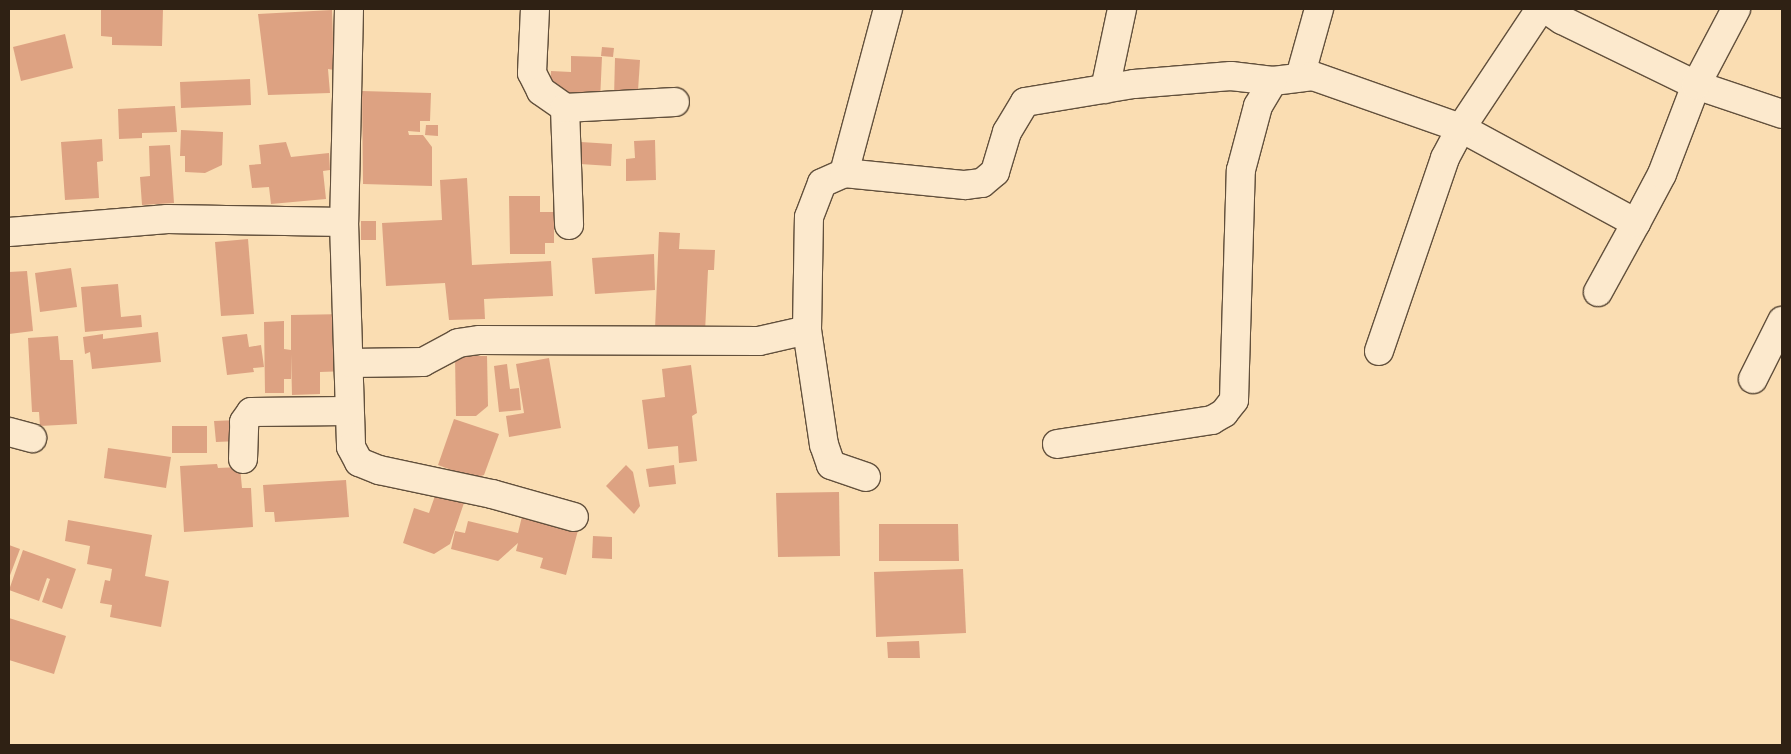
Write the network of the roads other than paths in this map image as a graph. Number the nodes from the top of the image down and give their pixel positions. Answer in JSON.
{"nodes":[{"id":1,"x":349,"y":9,"type":"edge"},
{"id":2,"x":536,"y":9,"type":"edge"},
{"id":3,"x":888,"y":9,"type":"edge"},
{"id":4,"x":1122,"y":9,"type":"edge"},
{"id":5,"x":1319,"y":9,"type":"edge"},
{"id":6,"x":1540,"y":9,"type":"edge"},
{"id":7,"x":1546,"y":9,"type":"edge"},
{"id":8,"x":1736,"y":9,"type":"edge"},
{"id":9,"x":1300,"y":77,"type":"junction"},
{"id":10,"x":1273,"y":81,"type":"junction"},
{"id":11,"x":1696,"y":85,"type":"junction"},
{"id":12,"x":1105,"y":89,"type":"junction"},
{"id":13,"x":676,"y":102,"type":"dead end"},
{"id":14,"x":564,"y":108,"type":"junction"},
{"id":15,"x":1782,"y":114,"type":"edge"},
{"id":16,"x":1461,"y":128,"type":"junction"},
{"id":17,"x":844,"y":174,"type":"junction"},
{"id":18,"x":344,"y":222,"type":"junction"},
{"id":19,"x":1636,"y":223,"type":"junction"},
{"id":20,"x":569,"y":225,"type":"dead end"},
{"id":21,"x":9,"y":232,"type":"edge"},
{"id":22,"x":1598,"y":292,"type":"dead end"},
{"id":23,"x":1782,"y":321,"type":"edge"},
{"id":24,"x":807,"y":330,"type":"junction"},
{"id":25,"x":1378,"y":351,"type":"dead end"},
{"id":26,"x":350,"y":363,"type":"junction"},
{"id":27,"x":1753,"y":379,"type":"dead end"},
{"id":28,"x":348,"y":412,"type":"junction"},
{"id":29,"x":1057,"y":444,"type":"dead end"},
{"id":30,"x":243,"y":459,"type":"dead end"},
{"id":31,"x":866,"y":477,"type":"dead end"},
{"id":32,"x":574,"y":517,"type":"dead end"}],
"edges":[{"from":1,"to":18,"type":"street"},
{"from":2,"to":14,"type":"street"},
{"from":3,"to":17,"type":"street"},
{"from":4,"to":12,"type":"street"},
{"from":5,"to":9,"type":"street"},
{"from":6,"to":16,"type":"street"},
{"from":7,"to":11,"type":"street"},
{"from":8,"to":11,"type":"street"},
{"from":9,"to":10,"type":"street"},
{"from":9,"to":16,"type":"street"},
{"from":10,"to":12,"type":"street"},
{"from":10,"to":29,"type":"street"},
{"from":11,"to":15,"type":"street"},
{"from":11,"to":19,"type":"street"},
{"from":12,"to":17,"type":"street"},
{"from":13,"to":14,"type":"street"},
{"from":14,"to":20,"type":"street"},
{"from":16,"to":19,"type":"street"},
{"from":16,"to":25,"type":"street"},
{"from":17,"to":24,"type":"street"},
{"from":18,"to":21,"type":"street"},
{"from":18,"to":26,"type":"street"},
{"from":19,"to":22,"type":"street"},
{"from":23,"to":27,"type":"street"},
{"from":24,"to":26,"type":"street"},
{"from":24,"to":31,"type":"street"},
{"from":26,"to":28,"type":"street"},
{"from":28,"to":30,"type":"street"},
{"from":28,"to":32,"type":"street"}]}
